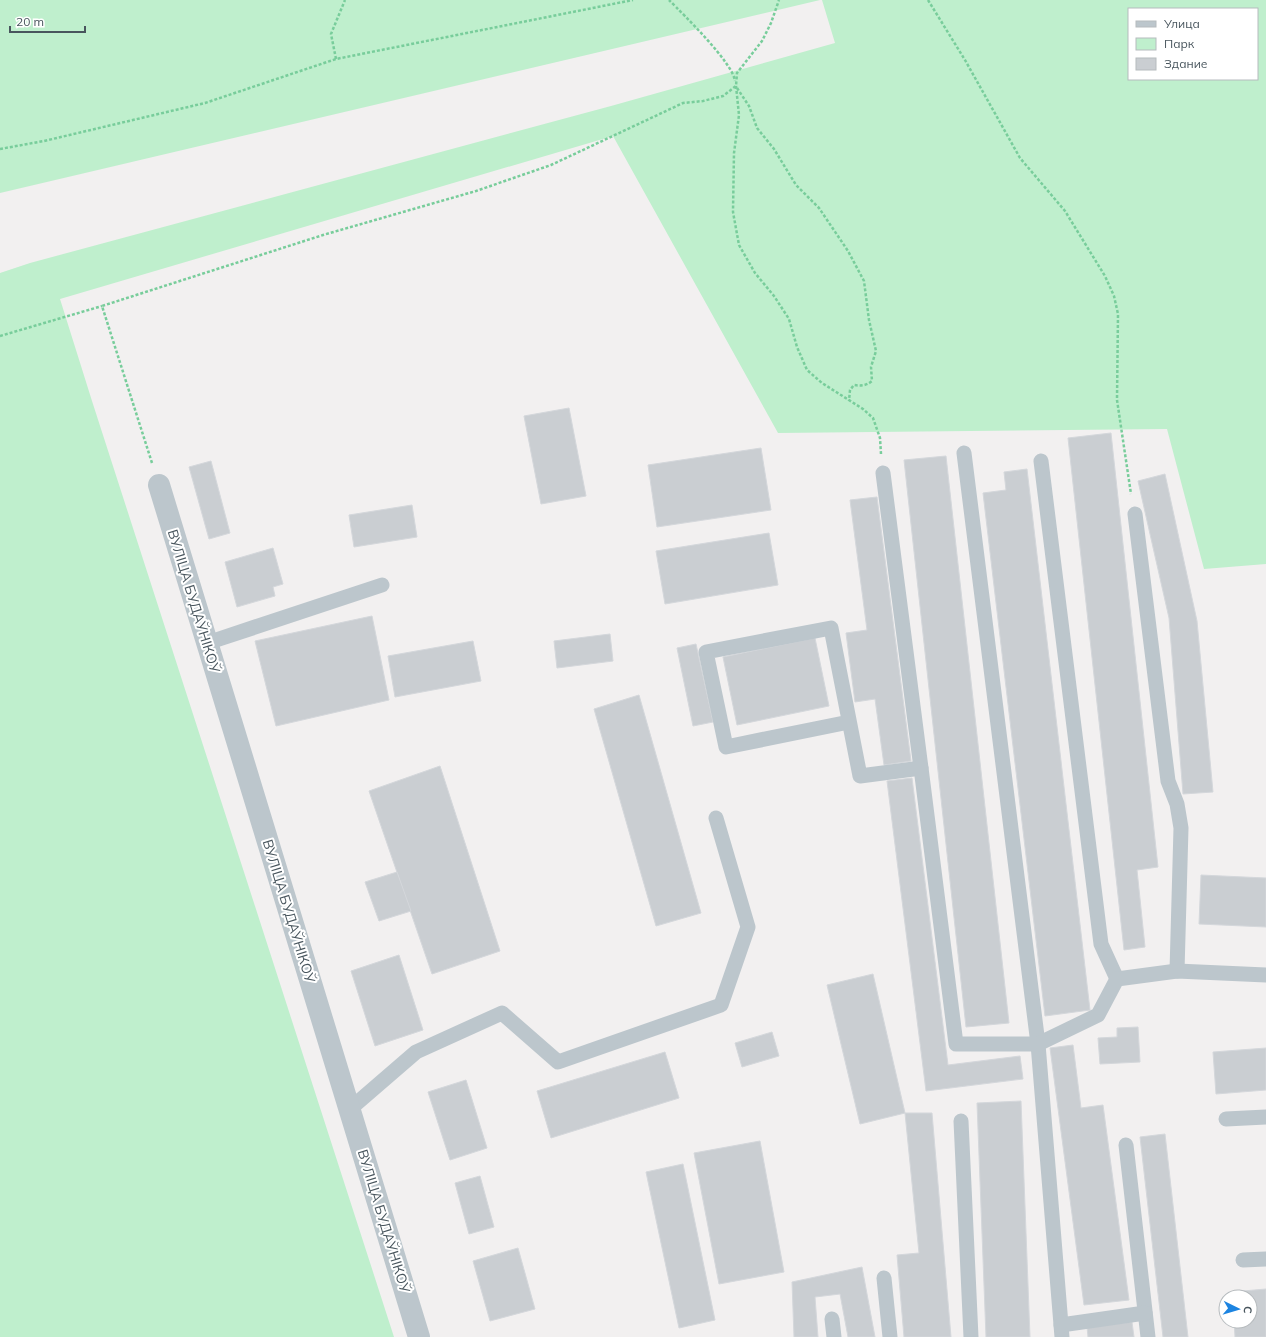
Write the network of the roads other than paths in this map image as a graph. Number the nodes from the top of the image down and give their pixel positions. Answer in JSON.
{"nodes":[{"id":1,"x":964,"y":453,"type":"dead end"},
{"id":2,"x":1041,"y":461,"type":"dead end"},
{"id":3,"x":883,"y":473,"type":"road end"},
{"id":4,"x":159,"y":485,"type":"road end"},
{"id":5,"x":1135,"y":514,"type":"road end"},
{"id":6,"x":382,"y":585,"type":"dead end"},
{"id":7,"x":207,"y":643,"type":"junction"},
{"id":8,"x":848,"y":722,"type":"junction"},
{"id":9,"x":922,"y":768,"type":"junction"},
{"id":10,"x":716,"y":818,"type":"dead end"},
{"id":11,"x":1178,"y":971,"type":"junction"},
{"id":12,"x":1266,"y":974,"type":"edge"},
{"id":13,"x":1117,"y":979,"type":"junction"},
{"id":14,"x":1038,"y":1044,"type":"junction"},
{"id":15,"x":350,"y":1110,"type":"junction"},
{"id":16,"x":1266,"y":1117,"type":"edge"},
{"id":17,"x":1226,"y":1119,"type":"dead end"},
{"id":18,"x":961,"y":1121,"type":"dead end"},
{"id":19,"x":1126,"y":1145,"type":"dead end"},
{"id":20,"x":1266,"y":1259,"type":"edge"},
{"id":21,"x":1243,"y":1260,"type":"dead end"},
{"id":22,"x":884,"y":1278,"type":"dead end"},
{"id":23,"x":1145,"y":1313,"type":"junction"},
{"id":24,"x":832,"y":1319,"type":"dead end"},
{"id":25,"x":1061,"y":1331,"type":"edge"},
{"id":26,"x":419,"y":1337,"type":"edge"},
{"id":27,"x":834,"y":1337,"type":"edge"},
{"id":28,"x":890,"y":1337,"type":"edge"},
{"id":29,"x":971,"y":1337,"type":"edge"},
{"id":30,"x":1148,"y":1337,"type":"edge"}],
"edges":[{"from":1,"to":14,"type":"lane"},
{"from":2,"to":13,"type":"lane"},
{"from":3,"to":9,"type":"lane"},
{"from":4,"to":7,"type":"street","name":"ВУЛІЦА БУДАЎНІКОЎ"},
{"from":5,"to":11,"type":"lane"},
{"from":6,"to":7,"type":"lane"},
{"from":7,"to":15,"type":"street","name":"ВУЛІЦА БУДАЎНІКОЎ"},
{"from":8,"to":8,"type":"lane"},
{"from":8,"to":9,"type":"lane"},
{"from":9,"to":14,"type":"lane"},
{"from":10,"to":15,"type":"lane"},
{"from":11,"to":12,"type":"lane"},
{"from":11,"to":13,"type":"lane"},
{"from":13,"to":14,"type":"lane"},
{"from":14,"to":25,"type":"lane"},
{"from":15,"to":26,"type":"street","name":"ВУЛІЦА БУДАЎНІКОЎ"},
{"from":16,"to":17,"type":"lane"},
{"from":18,"to":29,"type":"lane"},
{"from":19,"to":23,"type":"lane"},
{"from":20,"to":21,"type":"lane"},
{"from":22,"to":28,"type":"lane"},
{"from":23,"to":25,"type":"lane"},
{"from":23,"to":30,"type":"lane"},
{"from":24,"to":27,"type":"lane"}]}
